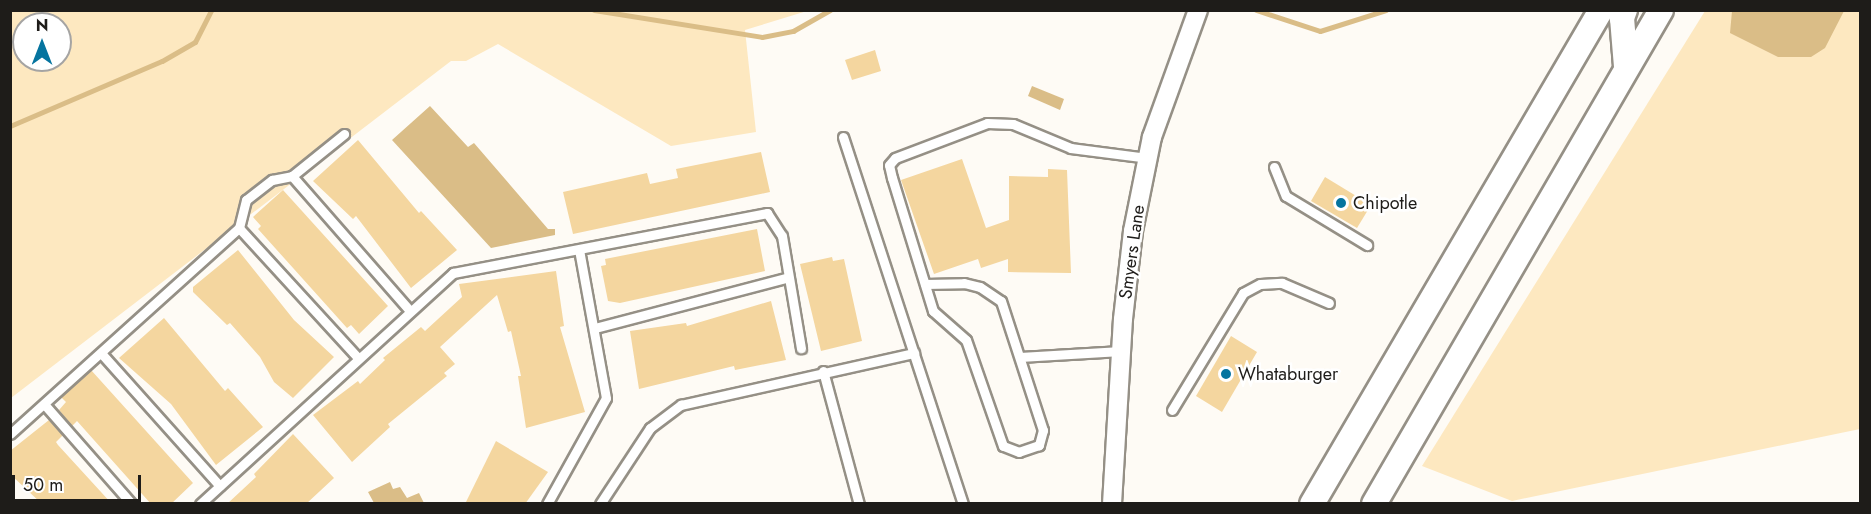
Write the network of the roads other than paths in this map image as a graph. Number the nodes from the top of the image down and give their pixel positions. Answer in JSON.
{"nodes":[{"id":1,"x":1198,"y":10,"type":"edge"},
{"id":2,"x":1601,"y":10,"type":"edge"},
{"id":3,"x":1625,"y":10,"type":"edge"},
{"id":4,"x":1661,"y":10,"type":"edge"},
{"id":5,"x":1626,"y":67,"type":"junction"},
{"id":6,"x":344,"y":134,"type":"dead end"},
{"id":7,"x":843,"y":137,"type":"dead end"},
{"id":8,"x":1148,"y":158,"type":"junction"},
{"id":9,"x":1275,"y":167,"type":"dead end"},
{"id":10,"x":292,"y":176,"type":"junction"},
{"id":11,"x":239,"y":228,"type":"junction"},
{"id":12,"x":1367,"y":245,"type":"dead end"},
{"id":13,"x":579,"y":249,"type":"junction"},
{"id":14,"x":786,"y":278,"type":"junction"},
{"id":15,"x":925,"y":284,"type":"junction"},
{"id":16,"x":1329,"y":303,"type":"dead end"},
{"id":17,"x":410,"y":311,"type":"junction"},
{"id":18,"x":596,"y":328,"type":"junction"},
{"id":19,"x":801,"y":348,"type":"dead end"},
{"id":20,"x":1121,"y":351,"type":"junction"},
{"id":21,"x":101,"y":353,"type":"junction"},
{"id":22,"x":914,"y":353,"type":"junction"},
{"id":23,"x":1020,"y":357,"type":"junction"},
{"id":24,"x":358,"y":358,"type":"junction"},
{"id":25,"x":824,"y":371,"type":"junction"},
{"id":26,"x":44,"y":404,"type":"junction"},
{"id":27,"x":1172,"y":410,"type":"dead end"},
{"id":28,"x":10,"y":434,"type":"edge"},
{"id":29,"x":220,"y":486,"type":"junction"},
{"id":30,"x":132,"y":504,"type":"edge"},
{"id":31,"x":200,"y":504,"type":"edge"},
{"id":32,"x":547,"y":504,"type":"edge"},
{"id":33,"x":600,"y":504,"type":"edge"},
{"id":34,"x":859,"y":504,"type":"edge"},
{"id":35,"x":963,"y":504,"type":"edge"},
{"id":36,"x":1112,"y":504,"type":"edge"},
{"id":37,"x":1312,"y":504,"type":"edge"},
{"id":38,"x":1374,"y":504,"type":"edge"}],
"edges":[{"from":1,"to":8,"type":"street","name":"Smyers Lane"},
{"from":2,"to":37,"type":"main road"},
{"from":3,"to":5,"type":"main road"},
{"from":4,"to":5,"type":"main road"},
{"from":5,"to":38,"type":"main road"},
{"from":6,"to":10,"type":"lane"},
{"from":7,"to":22,"type":"lane"},
{"from":8,"to":15,"type":"lane"},
{"from":8,"to":20,"type":"street","name":"Smyers Lane"},
{"from":9,"to":12,"type":"lane"},
{"from":10,"to":11,"type":"lane"},
{"from":10,"to":17,"type":"lane"},
{"from":11,"to":21,"type":"lane"},
{"from":11,"to":24,"type":"lane"},
{"from":13,"to":14,"type":"lane"},
{"from":13,"to":17,"type":"lane"},
{"from":13,"to":18,"type":"lane"},
{"from":14,"to":18,"type":"lane"},
{"from":14,"to":19,"type":"lane"},
{"from":15,"to":23,"type":"lane"},
{"from":15,"to":23,"type":"lane"},
{"from":16,"to":27,"type":"lane"},
{"from":17,"to":24,"type":"lane"},
{"from":18,"to":32,"type":"lane"},
{"from":20,"to":23,"type":"lane"},
{"from":20,"to":36,"type":"street","name":"Smyers Lane"},
{"from":21,"to":26,"type":"lane"},
{"from":21,"to":29,"type":"lane"},
{"from":22,"to":25,"type":"lane"},
{"from":22,"to":35,"type":"lane"},
{"from":24,"to":29,"type":"lane"},
{"from":25,"to":33,"type":"lane"},
{"from":25,"to":34,"type":"lane"},
{"from":26,"to":28,"type":"lane"},
{"from":26,"to":30,"type":"lane"},
{"from":29,"to":31,"type":"lane"}]}
